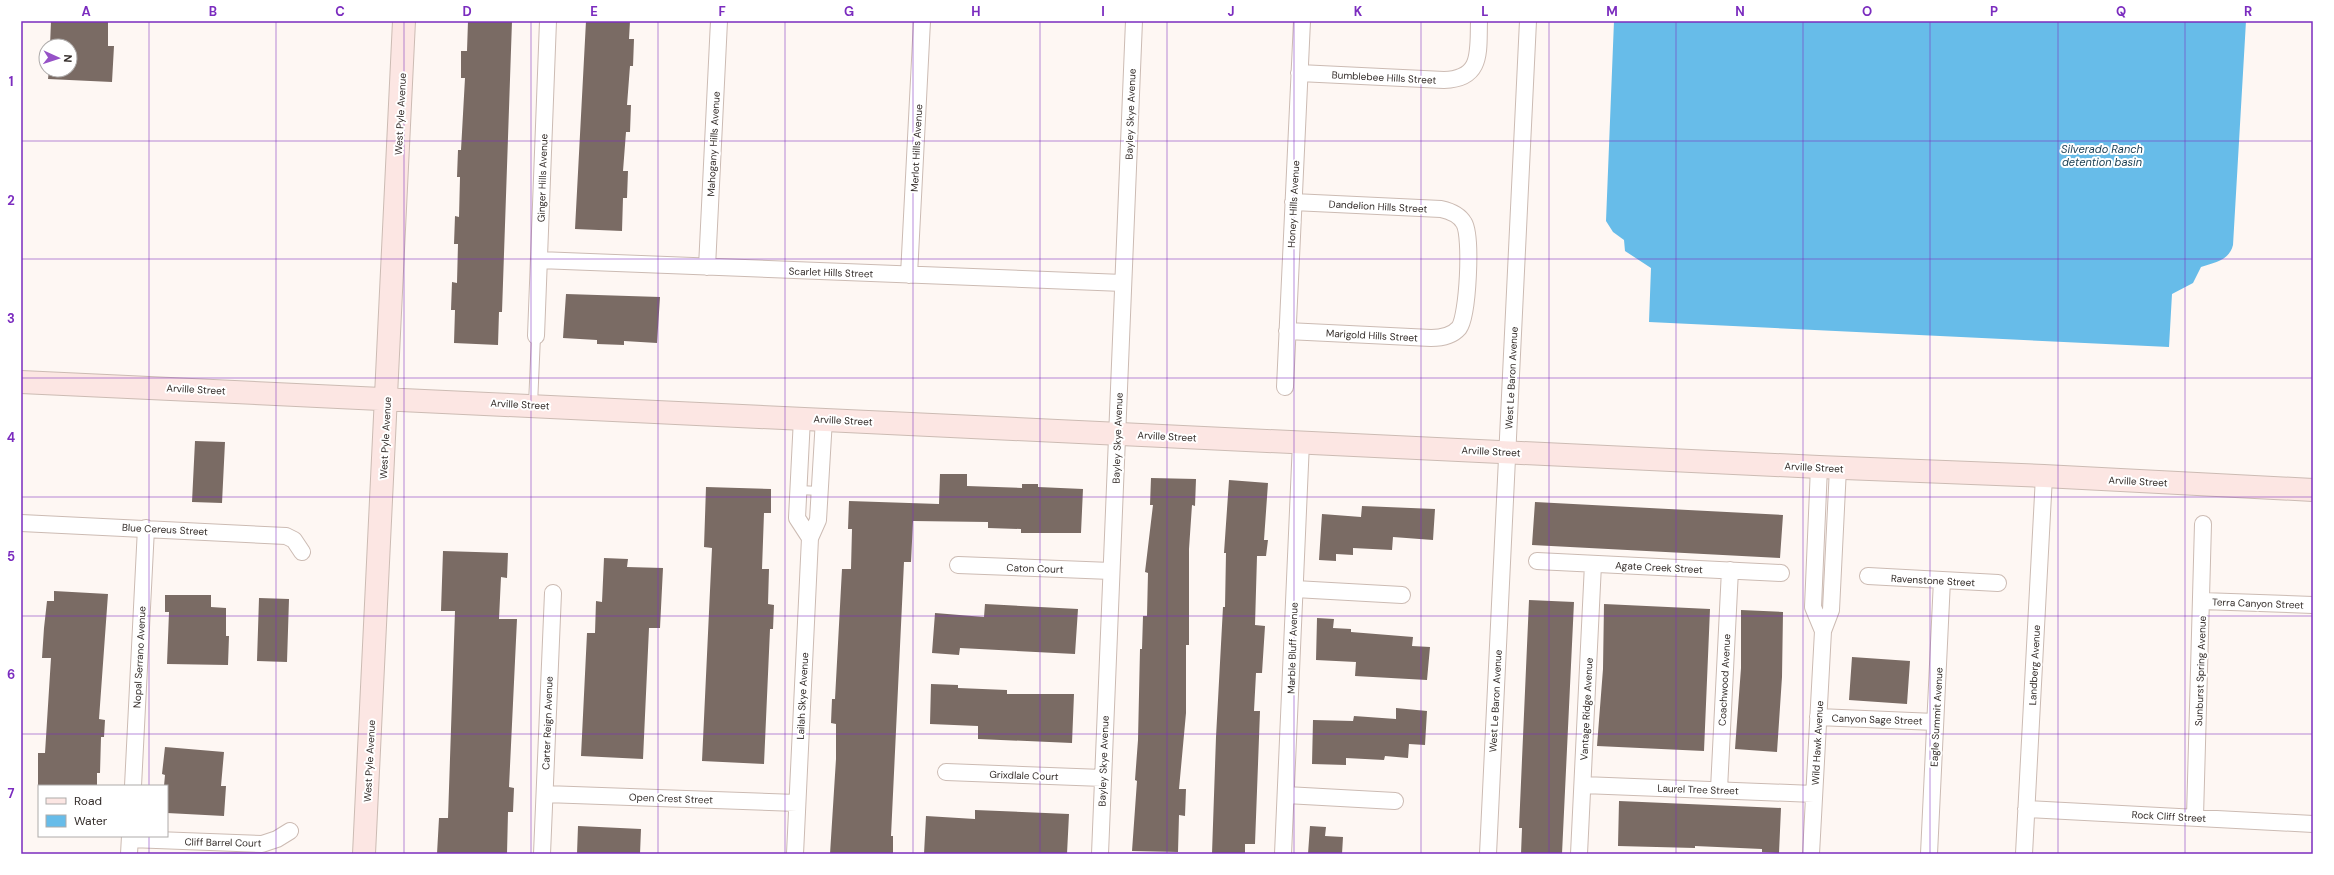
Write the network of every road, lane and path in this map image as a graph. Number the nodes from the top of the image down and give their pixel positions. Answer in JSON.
{"nodes":[{"id":1,"x":404,"y":21,"type":"edge"},
{"id":2,"x":548,"y":21,"type":"edge"},
{"id":3,"x":719,"y":21,"type":"edge"},
{"id":4,"x":922,"y":21,"type":"edge"},
{"id":5,"x":1134,"y":21,"type":"edge"},
{"id":6,"x":1302,"y":21,"type":"edge"},
{"id":7,"x":1479,"y":21,"type":"edge"},
{"id":8,"x":1528,"y":21,"type":"edge"},
{"id":9,"x":1299,"y":73,"type":"junction"},
{"id":10,"x":1293,"y":202,"type":"junction"},
{"id":11,"x":539,"y":260,"type":"junction"},
{"id":12,"x":707,"y":267,"type":"junction"},
{"id":13,"x":910,"y":275,"type":"junction"},
{"id":14,"x":1123,"y":283,"type":"junction"},
{"id":15,"x":1287,"y":331,"type":"junction"},
{"id":16,"x":1455,"y":332,"type":"joint"},
{"id":17,"x":536,"y":336,"type":"joint"},
{"id":18,"x":21,"y":382,"type":"edge"},
{"id":19,"x":1284,"y":387,"type":"dead end"},
{"id":20,"x":387,"y":398,"type":"junction"},
{"id":21,"x":533,"y":405,"type":"junction"},
{"id":22,"x":802,"y":418,"type":"junction"},
{"id":23,"x":824,"y":418,"type":"junction"},
{"id":24,"x":1117,"y":433,"type":"junction"},
{"id":25,"x":1301,"y":442,"type":"junction"},
{"id":26,"x":1508,"y":452,"type":"junction"},
{"id":27,"x":1828,"y":468,"type":"junction"},
{"id":28,"x":2044,"y":476,"type":"junction"},
{"id":29,"x":798,"y":490,"type":"junction"},
{"id":30,"x":2313,"y":490,"type":"edge"},
{"id":31,"x":820,"y":491,"type":"junction"},
{"id":32,"x":21,"y":523,"type":"edge"},
{"id":33,"x":2203,"y":524,"type":"dead end"},
{"id":34,"x":146,"y":528,"type":"junction"},
{"id":35,"x":810,"y":538,"type":"junction"},
{"id":36,"x":302,"y":552,"type":"dead end"},
{"id":37,"x":1538,"y":561,"type":"dead end"},
{"id":38,"x":1593,"y":564,"type":"junction"},
{"id":39,"x":958,"y":565,"type":"dead end"},
{"id":40,"x":1730,"y":570,"type":"junction"},
{"id":41,"x":1111,"y":571,"type":"junction"},
{"id":42,"x":1781,"y":573,"type":"dead end"},
{"id":43,"x":1868,"y":576,"type":"dead end"},
{"id":44,"x":1942,"y":580,"type":"junction"},
{"id":45,"x":1998,"y":583,"type":"dead end"},
{"id":46,"x":1294,"y":589,"type":"junction"},
{"id":47,"x":553,"y":593,"type":"dead end"},
{"id":48,"x":1402,"y":596,"type":"dead end"},
{"id":49,"x":2202,"y":601,"type":"junction"},
{"id":50,"x":2313,"y":605,"type":"edge"},
{"id":51,"x":1818,"y":717,"type":"junction"},
{"id":52,"x":1935,"y":722,"type":"junction"},
{"id":53,"x":946,"y":772,"type":"dead end"},
{"id":54,"x":1103,"y":778,"type":"junction"},
{"id":55,"x":133,"y":785,"type":"edge"},
{"id":56,"x":1583,"y":785,"type":"junction"},
{"id":57,"x":1719,"y":789,"type":"junction"},
{"id":58,"x":545,"y":794,"type":"junction"},
{"id":59,"x":1814,"y":794,"type":"junction"},
{"id":60,"x":1286,"y":795,"type":"junction"},
{"id":61,"x":1395,"y":801,"type":"dead end"},
{"id":62,"x":798,"y":803,"type":"junction"},
{"id":63,"x":2026,"y":809,"type":"junction"},
{"id":64,"x":2195,"y":817,"type":"junction"},
{"id":65,"x":2313,"y":824,"type":"edge"},
{"id":66,"x":290,"y":831,"type":"dead end"},
{"id":67,"x":130,"y":843,"type":"edge"},
{"id":68,"x":364,"y":854,"type":"edge"},
{"id":69,"x":542,"y":854,"type":"edge"},
{"id":70,"x":795,"y":854,"type":"edge"},
{"id":71,"x":1100,"y":854,"type":"edge"},
{"id":72,"x":1283,"y":854,"type":"edge"},
{"id":73,"x":1488,"y":854,"type":"edge"},
{"id":74,"x":1579,"y":854,"type":"edge"},
{"id":75,"x":1811,"y":854,"type":"edge"},
{"id":76,"x":1929,"y":854,"type":"edge"},
{"id":77,"x":2024,"y":854,"type":"edge"}],
"edges":[{"from":1,"to":20,"type":"street","name":"West Pyle Avenue"},
{"from":2,"to":11,"type":"street","name":"Ginger Hills Avenue"},
{"from":3,"to":12,"type":"street","name":"Mahogany Hills Avenue"},
{"from":4,"to":13,"type":"street","name":"Merlot Hills Avenue"},
{"from":5,"to":14,"type":"street","name":"Bayley Skye Avenue"},
{"from":6,"to":9,"type":"street","name":"Honey Hills Avenue"},
{"from":7,"to":9,"type":"street","name":"Bumblebee Hills Street"},
{"from":8,"to":26,"type":"street","name":"West Le Baron Avenue"},
{"from":9,"to":10,"type":"street","name":"Honey Hills Avenue"},
{"from":10,"to":15,"type":"street","name":"Honey Hills Avenue"},
{"from":10,"to":16,"type":"street","name":"Dandelion Hills Street"},
{"from":11,"to":12,"type":"street","name":"Scarlet Hills Street"},
{"from":11,"to":17,"type":"street","name":"Ginger Hills Avenue"},
{"from":12,"to":13,"type":"street","name":"Scarlet Hills Street"},
{"from":13,"to":14,"type":"street","name":"Scarlet Hills Street"},
{"from":14,"to":24,"type":"street","name":"Bayley Skye Avenue"},
{"from":15,"to":16,"type":"street","name":"Marigold Hills Street"},
{"from":15,"to":19,"type":"street","name":"Honey Hills Avenue"},
{"from":17,"to":21,"type":"lane"},
{"from":18,"to":20,"type":"street","name":"Arville Street"},
{"from":20,"to":21,"type":"street","name":"Arville Street"},
{"from":20,"to":68,"type":"street","name":"West Pyle Avenue"},
{"from":21,"to":22,"type":"street","name":"Arville Street"},
{"from":22,"to":23,"type":"street","name":"Arville Street"},
{"from":22,"to":29,"type":"street"},
{"from":23,"to":24,"type":"street","name":"Arville Street"},
{"from":23,"to":31,"type":"street","name":"Lailah Skye Avenue"},
{"from":24,"to":25,"type":"street","name":"Arville Street"},
{"from":24,"to":41,"type":"street","name":"Bayley Skye Avenue"},
{"from":25,"to":26,"type":"street","name":"Arville Street"},
{"from":25,"to":46,"type":"street","name":"Marble Bluff Avenue"},
{"from":26,"to":27,"type":"street","name":"Arville Street"},
{"from":26,"to":73,"type":"street","name":"West Le Baron Avenue"},
{"from":27,"to":28,"type":"street","name":"Arville Street"},
{"from":27,"to":51,"type":"street","name":"Wild Hawk Avenue"},
{"from":28,"to":30,"type":"street","name":"Arville Street"},
{"from":28,"to":63,"type":"street","name":"Landberg Avenue"},
{"from":29,"to":31,"type":"lane"},
{"from":29,"to":35,"type":"street"},
{"from":31,"to":35,"type":"street","name":"Lailah Skye Avenue"},
{"from":32,"to":34,"type":"street","name":"Blue Cereus Street"},
{"from":33,"to":49,"type":"street","name":"Sunburst Spring Avenue"},
{"from":34,"to":36,"type":"street","name":"Blue Cereus Street"},
{"from":34,"to":55,"type":"street","name":"Nopal Serrano Avenue"},
{"from":35,"to":62,"type":"street","name":"Lailah Skye Avenue"},
{"from":37,"to":38,"type":"street","name":"Agate Creek Street"},
{"from":38,"to":40,"type":"street","name":"Agate Creek Street"},
{"from":38,"to":56,"type":"street","name":"Vantage Ridge Avenue"},
{"from":39,"to":41,"type":"street","name":"Caton Court"},
{"from":40,"to":42,"type":"street","name":"Agate Creek Street"},
{"from":40,"to":57,"type":"street","name":"Coachwood Avenue"},
{"from":41,"to":54,"type":"street","name":"Bayley Skye Avenue"},
{"from":43,"to":44,"type":"street","name":"Ravenstone Street"},
{"from":44,"to":45,"type":"street","name":"Ravenstone Street"},
{"from":44,"to":52,"type":"street","name":"Eagle Summit Avenue"},
{"from":46,"to":48,"type":"street"},
{"from":46,"to":60,"type":"street","name":"Marble Bluff Avenue"},
{"from":47,"to":58,"type":"street","name":"Carter Reign Avenue"},
{"from":49,"to":50,"type":"street","name":"Terra Canyon Street"},
{"from":49,"to":64,"type":"street","name":"Sunburst Spring Avenue"},
{"from":51,"to":52,"type":"street","name":"Canyon Sage Street"},
{"from":51,"to":59,"type":"street","name":"Wild Hawk Avenue"},
{"from":52,"to":76,"type":"street","name":"Eagle Summit Avenue"},
{"from":53,"to":54,"type":"street","name":"Grixdlale Court"},
{"from":54,"to":71,"type":"street","name":"Bayley Skye Avenue"},
{"from":56,"to":57,"type":"street","name":"Laurel Tree Street"},
{"from":56,"to":74,"type":"street","name":"Vantage Ridge Avenue"},
{"from":57,"to":59,"type":"street","name":"Laurel Tree Street"},
{"from":58,"to":62,"type":"street","name":"Open Crest Street"},
{"from":58,"to":69,"type":"street","name":"Carter Reign Avenue"},
{"from":59,"to":75,"type":"street","name":"Wild Hawk Avenue"},
{"from":60,"to":61,"type":"street"},
{"from":60,"to":72,"type":"street","name":"Marble Bluff Avenue"},
{"from":62,"to":70,"type":"street","name":"Lailah Skye Avenue"},
{"from":63,"to":64,"type":"street","name":"Rock Cliff Street"},
{"from":63,"to":77,"type":"street","name":"Landberg Avenue"},
{"from":64,"to":65,"type":"street","name":"Rock Cliff Street"},
{"from":66,"to":67,"type":"street","name":"Cliff Barrel Court"}]}
